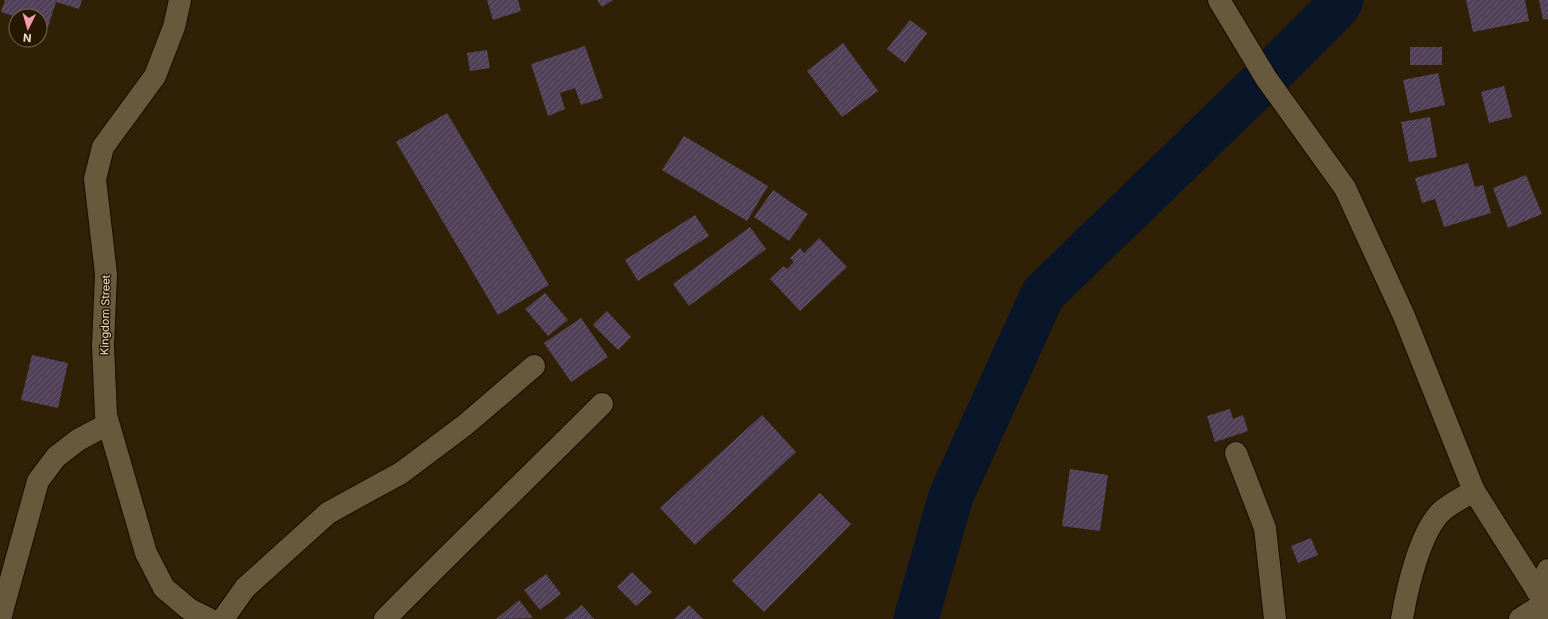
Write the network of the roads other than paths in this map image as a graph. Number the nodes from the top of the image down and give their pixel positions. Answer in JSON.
{"nodes":[{"id":1,"x":180,"y":0,"type":"edge"},
{"id":2,"x":1219,"y":0,"type":"edge"},
{"id":3,"x":534,"y":366,"type":"dead end"},
{"id":4,"x":602,"y":404,"type":"dead end"},
{"id":5,"x":108,"y":424,"type":"junction"},
{"id":6,"x":1236,"y":453,"type":"dead end"},
{"id":7,"x":1474,"y":491,"type":"junction"},
{"id":8,"x":1548,"y":570,"type":"edge"},
{"id":9,"x":1543,"y":602,"type":"edge"},
{"id":10,"x":0,"y":619,"type":"edge"},
{"id":11,"x":209,"y":619,"type":"edge"},
{"id":12,"x":223,"y":619,"type":"edge"},
{"id":13,"x":385,"y":619,"type":"edge"},
{"id":14,"x":1275,"y":619,"type":"edge"},
{"id":15,"x":1402,"y":619,"type":"edge"},
{"id":16,"x":1520,"y":619,"type":"edge"}],
"edges":[{"from":1,"to":5,"type":"street","name":"Kingdom Street"},
{"from":2,"to":7,"type":"street"},
{"from":3,"to":12,"type":"street"},
{"from":4,"to":13,"type":"street"},
{"from":5,"to":10,"type":"street"},
{"from":5,"to":11,"type":"street","name":"Kingdom Street"},
{"from":6,"to":14,"type":"street"},
{"from":7,"to":9,"type":"street"},
{"from":7,"to":15,"type":"street"},
{"from":8,"to":9,"type":"street"},
{"from":9,"to":16,"type":"street"}]}
